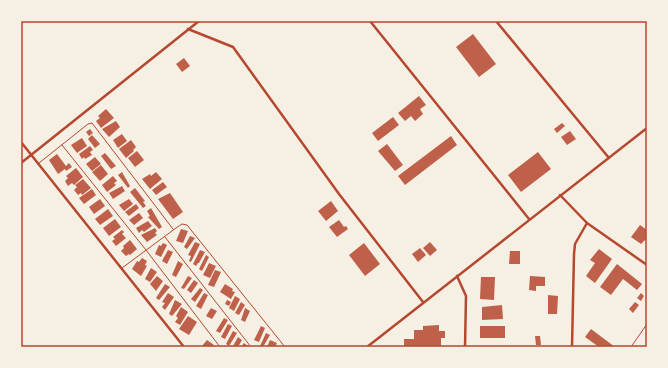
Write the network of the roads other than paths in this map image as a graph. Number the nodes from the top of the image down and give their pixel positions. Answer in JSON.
{"nodes":[{"id":1,"x":199,"y":21,"type":"edge"},
{"id":2,"x":370,"y":21,"type":"edge"},
{"id":3,"x":496,"y":21,"type":"edge"},
{"id":4,"x":188,"y":29,"type":"junction"},
{"id":5,"x":647,"y":128,"type":"edge"},
{"id":6,"x":21,"y":142,"type":"edge"},
{"id":7,"x":62,"y":145,"type":"junction"},
{"id":8,"x":32,"y":155,"type":"junction"},
{"id":9,"x":609,"y":158,"type":"junction"},
{"id":10,"x":21,"y":163,"type":"edge"},
{"id":11,"x":38,"y":164,"type":"junction"},
{"id":12,"x":560,"y":196,"type":"junction"},
{"id":13,"x":529,"y":219,"type":"junction"},
{"id":14,"x":587,"y":224,"type":"junction"},
{"id":15,"x":173,"y":230,"type":"junction"},
{"id":16,"x":164,"y":236,"type":"junction"},
{"id":17,"x":146,"y":250,"type":"junction"},
{"id":18,"x":647,"y":265,"type":"edge"},
{"id":19,"x":121,"y":269,"type":"junction"},
{"id":20,"x":457,"y":276,"type":"junction"},
{"id":21,"x":423,"y":302,"type":"junction"},
{"id":22,"x":647,"y":324,"type":"edge"},
{"id":23,"x":184,"y":347,"type":"edge"},
{"id":24,"x":220,"y":347,"type":"edge"},
{"id":25,"x":251,"y":347,"type":"edge"},
{"id":26,"x":284,"y":347,"type":"edge"},
{"id":27,"x":367,"y":347,"type":"edge"},
{"id":28,"x":465,"y":347,"type":"edge"},
{"id":29,"x":572,"y":347,"type":"edge"},
{"id":30,"x":631,"y":347,"type":"edge"}],
"edges":[{"from":1,"to":4,"type":"street"},
{"from":2,"to":13,"type":"street"},
{"from":3,"to":9,"type":"street"},
{"from":4,"to":8,"type":"street"},
{"from":4,"to":21,"type":"street"},
{"from":5,"to":9,"type":"street"},
{"from":6,"to":8,"type":"street"},
{"from":7,"to":11,"type":"lane"},
{"from":7,"to":15,"type":"lane"},
{"from":7,"to":17,"type":"lane"},
{"from":8,"to":10,"type":"street"},
{"from":8,"to":11,"type":"street"},
{"from":9,"to":12,"type":"street"},
{"from":11,"to":19,"type":"street"},
{"from":12,"to":13,"type":"street"},
{"from":12,"to":14,"type":"street"},
{"from":13,"to":20,"type":"street"},
{"from":14,"to":18,"type":"street"},
{"from":14,"to":29,"type":"street"},
{"from":15,"to":16,"type":"lane"},
{"from":15,"to":26,"type":"lane"},
{"from":16,"to":17,"type":"lane"},
{"from":16,"to":25,"type":"lane"},
{"from":17,"to":19,"type":"lane"},
{"from":17,"to":24,"type":"lane"},
{"from":19,"to":23,"type":"street"},
{"from":20,"to":21,"type":"street"},
{"from":20,"to":28,"type":"street"},
{"from":21,"to":27,"type":"street"},
{"from":22,"to":30,"type":"lane"}]}
